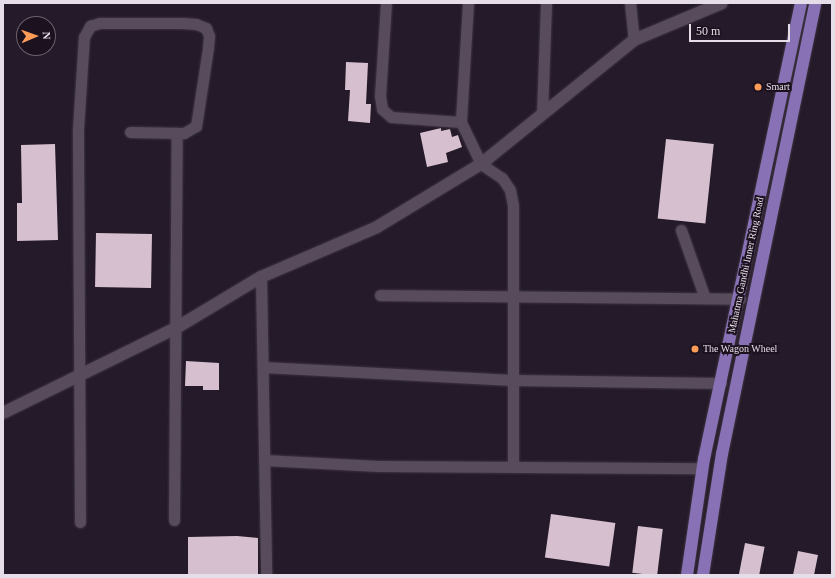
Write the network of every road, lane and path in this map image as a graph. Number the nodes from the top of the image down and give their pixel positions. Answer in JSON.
{"nodes":[{"id":1,"x":386,"y":3,"type":"edge"},
{"id":2,"x":468,"y":3,"type":"edge"},
{"id":3,"x":546,"y":3,"type":"edge"},
{"id":4,"x":630,"y":3,"type":"edge"},
{"id":5,"x":722,"y":3,"type":"edge"},
{"id":6,"x":801,"y":3,"type":"edge"},
{"id":7,"x":815,"y":3,"type":"edge"},
{"id":8,"x":634,"y":40,"type":"junction"},
{"id":9,"x":542,"y":114,"type":"junction"},
{"id":10,"x":461,"y":122,"type":"junction"},
{"id":11,"x":130,"y":132,"type":"dead end"},
{"id":12,"x":177,"y":133,"type":"junction"},
{"id":13,"x":481,"y":164,"type":"junction"},
{"id":14,"x":681,"y":230,"type":"dead end"},
{"id":15,"x":261,"y":277,"type":"junction"},
{"id":16,"x":380,"y":295,"type":"dead end"},
{"id":17,"x":513,"y":295,"type":"junction"},
{"id":18,"x":706,"y":298,"type":"junction"},
{"id":19,"x":740,"y":299,"type":"junction"},
{"id":20,"x":176,"y":328,"type":"junction"},
{"id":21,"x":263,"y":367,"type":"junction"},
{"id":22,"x":80,"y":374,"type":"junction"},
{"id":23,"x":513,"y":380,"type":"junction"},
{"id":24,"x":721,"y":383,"type":"junction"},
{"id":25,"x":3,"y":413,"type":"edge"},
{"id":26,"x":264,"y":460,"type":"junction"},
{"id":27,"x":513,"y":467,"type":"junction"},
{"id":28,"x":702,"y":468,"type":"junction"},
{"id":29,"x":174,"y":520,"type":"dead end"},
{"id":30,"x":80,"y":522,"type":"dead end"},
{"id":31,"x":266,"y":575,"type":"edge"},
{"id":32,"x":687,"y":575,"type":"edge"},
{"id":33,"x":703,"y":575,"type":"edge"}],
"edges":[{"from":1,"to":10,"type":"street"},
{"from":2,"to":10,"type":"street"},
{"from":3,"to":9,"type":"street"},
{"from":4,"to":8,"type":"street"},
{"from":5,"to":8,"type":"street"},
{"from":6,"to":19,"type":"main road","name":"Mahatma Gandhi Inner Ring Road"},
{"from":7,"to":33,"type":"main road","name":"Mahatma Gandhi Inner Ring Road"},
{"from":8,"to":9,"type":"street"},
{"from":9,"to":13,"type":"street"},
{"from":10,"to":13,"type":"street"},
{"from":11,"to":12,"type":"street"},
{"from":12,"to":20,"type":"street"},
{"from":12,"to":22,"type":"street"},
{"from":13,"to":15,"type":"street"},
{"from":13,"to":17,"type":"street"},
{"from":14,"to":18,"type":"street"},
{"from":15,"to":20,"type":"street"},
{"from":15,"to":21,"type":"street"},
{"from":16,"to":17,"type":"street"},
{"from":17,"to":18,"type":"street"},
{"from":17,"to":23,"type":"street"},
{"from":18,"to":19,"type":"street"},
{"from":19,"to":24,"type":"main road","name":"Mahatma Gandhi Inner Ring Road"},
{"from":20,"to":22,"type":"street"},
{"from":20,"to":29,"type":"street"},
{"from":21,"to":23,"type":"street"},
{"from":21,"to":26,"type":"street"},
{"from":22,"to":25,"type":"street"},
{"from":22,"to":30,"type":"street"},
{"from":23,"to":24,"type":"street"},
{"from":23,"to":27,"type":"street"},
{"from":24,"to":28,"type":"main road","name":"Mahatma Gandhi Inner Ring Road"},
{"from":26,"to":27,"type":"street"},
{"from":26,"to":31,"type":"street"},
{"from":27,"to":28,"type":"street"},
{"from":28,"to":32,"type":"main road","name":"Mahatma Gandhi Inner Ring Road"}]}
